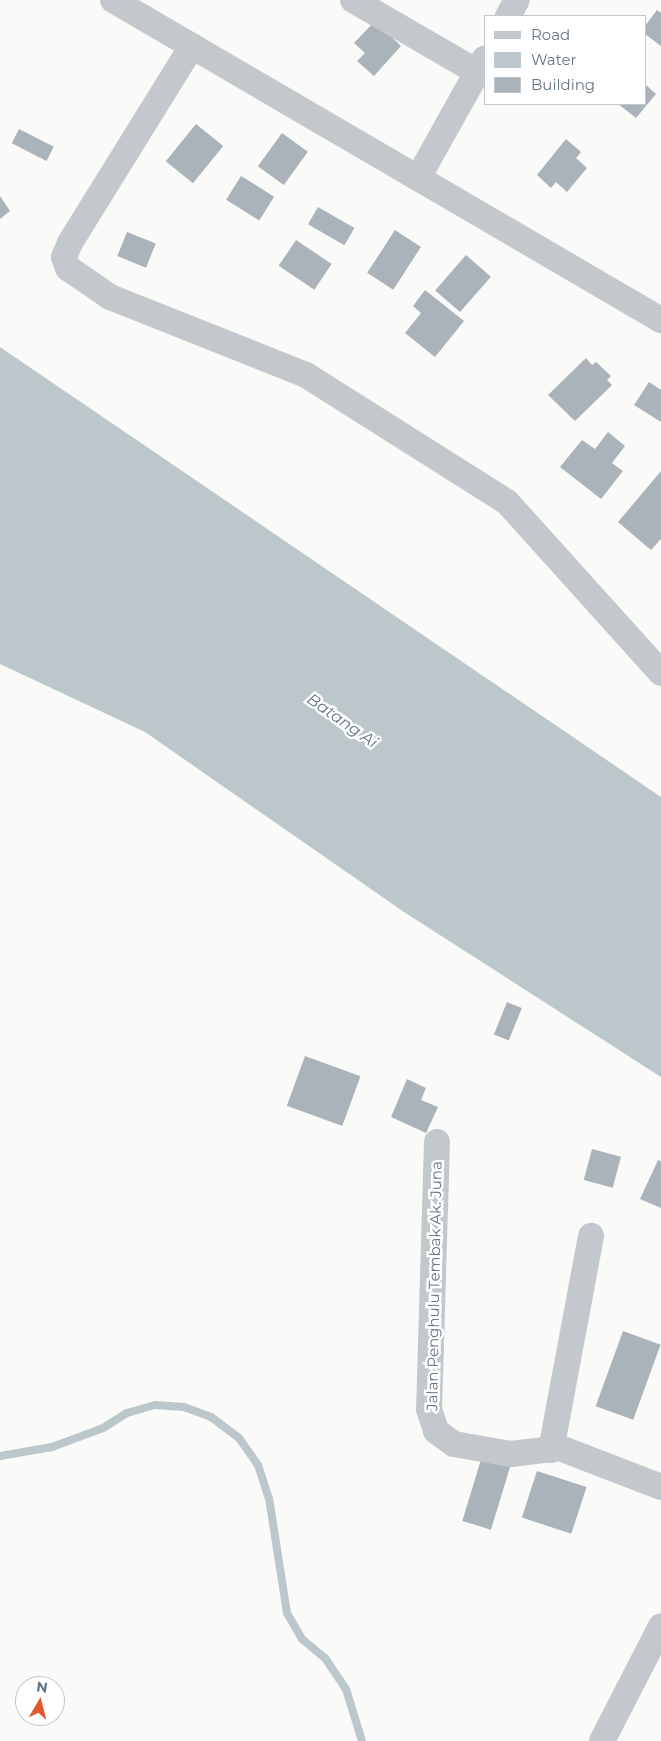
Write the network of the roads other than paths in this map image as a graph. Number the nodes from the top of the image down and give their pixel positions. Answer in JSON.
{"nodes":[{"id":1,"x":113,"y":0,"type":"edge"},
{"id":2,"x":353,"y":0,"type":"edge"},
{"id":3,"x":517,"y":0,"type":"edge"},
{"id":4,"x":509,"y":15,"type":"edge"},
{"id":5,"x":192,"y":46,"type":"junction"},
{"id":6,"x":481,"y":65,"type":"edge"},
{"id":7,"x":418,"y":178,"type":"junction"},
{"id":8,"x":661,"y":320,"type":"edge"},
{"id":9,"x":661,"y":673,"type":"edge"},
{"id":10,"x":437,"y":1142,"type":"dead end"},
{"id":11,"x":591,"y":1236,"type":"dead end"},
{"id":12,"x":550,"y":1450,"type":"junction"},
{"id":13,"x":661,"y":1487,"type":"edge"},
{"id":14,"x":661,"y":1626,"type":"edge"},
{"id":15,"x":602,"y":1741,"type":"edge"}],
"edges":[{"from":1,"to":5,"type":"street"},
{"from":2,"to":6,"type":"street"},
{"from":3,"to":4,"type":"street"},
{"from":5,"to":7,"type":"street"},
{"from":5,"to":9,"type":"street"},
{"from":6,"to":7,"type":"street"},
{"from":7,"to":8,"type":"street"},
{"from":10,"to":12,"type":"street","name":"Jalan Penghulu Tembak Ak. Juna"},
{"from":11,"to":12,"type":"street"},
{"from":12,"to":13,"type":"street","name":"Jalan Penghulu Tembak Ak. Juna"},
{"from":14,"to":15,"type":"street"}]}
